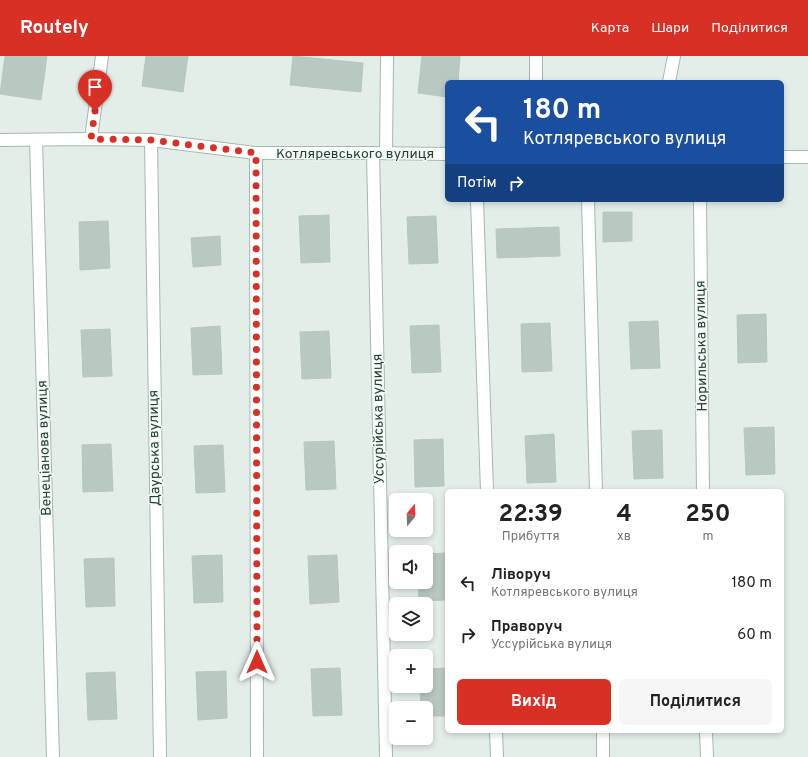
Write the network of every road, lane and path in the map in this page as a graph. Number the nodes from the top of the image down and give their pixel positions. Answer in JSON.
{"nodes":[{"id":1,"x":102,"y":56,"type":"edge"},
{"id":2,"x":387,"y":56,"type":"edge"},
{"id":3,"x":536,"y":56,"type":"edge"},
{"id":4,"x":674,"y":56,"type":"edge"},
{"id":5,"x":536,"y":80,"type":"edge"},
{"id":6,"x":669,"y":80,"type":"edge"},
{"id":7,"x":91,"y":139,"type":"junction"},
{"id":8,"x":0,"y":140,"type":"edge"},
{"id":9,"x":36,"y":140,"type":"junction"},
{"id":10,"x":151,"y":140,"type":"junction"},
{"id":11,"x":373,"y":152,"type":"junction"},
{"id":12,"x":256,"y":153,"type":"junction"},
{"id":13,"x":386,"y":153,"type":"junction"},
{"id":14,"x":445,"y":154,"type":"edge"},
{"id":15,"x":784,"y":156,"type":"edge"},
{"id":16,"x":808,"y":156,"type":"edge"},
{"id":17,"x":477,"y":202,"type":"edge"},
{"id":18,"x":588,"y":202,"type":"edge"},
{"id":19,"x":700,"y":202,"type":"edge"},
{"id":20,"x":488,"y":489,"type":"edge"},
{"id":21,"x":596,"y":489,"type":"edge"},
{"id":22,"x":703,"y":489,"type":"edge"},
{"id":23,"x":496,"y":733,"type":"edge"},
{"id":24,"x":602,"y":733,"type":"edge"},
{"id":25,"x":706,"y":733,"type":"edge"},
{"id":26,"x":53,"y":757,"type":"edge"},
{"id":27,"x":160,"y":757,"type":"edge"},
{"id":28,"x":257,"y":757,"type":"edge"},
{"id":29,"x":386,"y":757,"type":"edge"},
{"id":30,"x":497,"y":757,"type":"edge"},
{"id":31,"x":603,"y":757,"type":"edge"},
{"id":32,"x":707,"y":757,"type":"edge"}],
"edges":[{"from":1,"to":7,"type":"street"},
{"from":2,"to":13,"type":"street"},
{"from":3,"to":5,"type":"street"},
{"from":4,"to":6,"type":"street"},
{"from":7,"to":9,"type":"street","name":"Котляревського вулиця"},
{"from":7,"to":10,"type":"street","name":"Котляревського вулиця"},
{"from":8,"to":9,"type":"street","name":"Котляревського вулиця"},
{"from":9,"to":26,"type":"street","name":"Венеціанова вулиця"},
{"from":10,"to":12,"type":"street","name":"Котляревського вулиця"},
{"from":10,"to":27,"type":"street","name":"Даурська вулиця"},
{"from":11,"to":12,"type":"street","name":"Котляревського вулиця"},
{"from":11,"to":13,"type":"street","name":"Котляревського вулиця"},
{"from":11,"to":29,"type":"street","name":"Уссурійська вулиця"},
{"from":12,"to":28,"type":"street"},
{"from":13,"to":14,"type":"street","name":"Котляревського вулиця"},
{"from":15,"to":16,"type":"street"},
{"from":17,"to":20,"type":"street"},
{"from":18,"to":21,"type":"street"},
{"from":19,"to":22,"type":"street","name":"Норильська вулиця"},
{"from":23,"to":30,"type":"street"},
{"from":24,"to":31,"type":"street"},
{"from":25,"to":32,"type":"street"}]}
